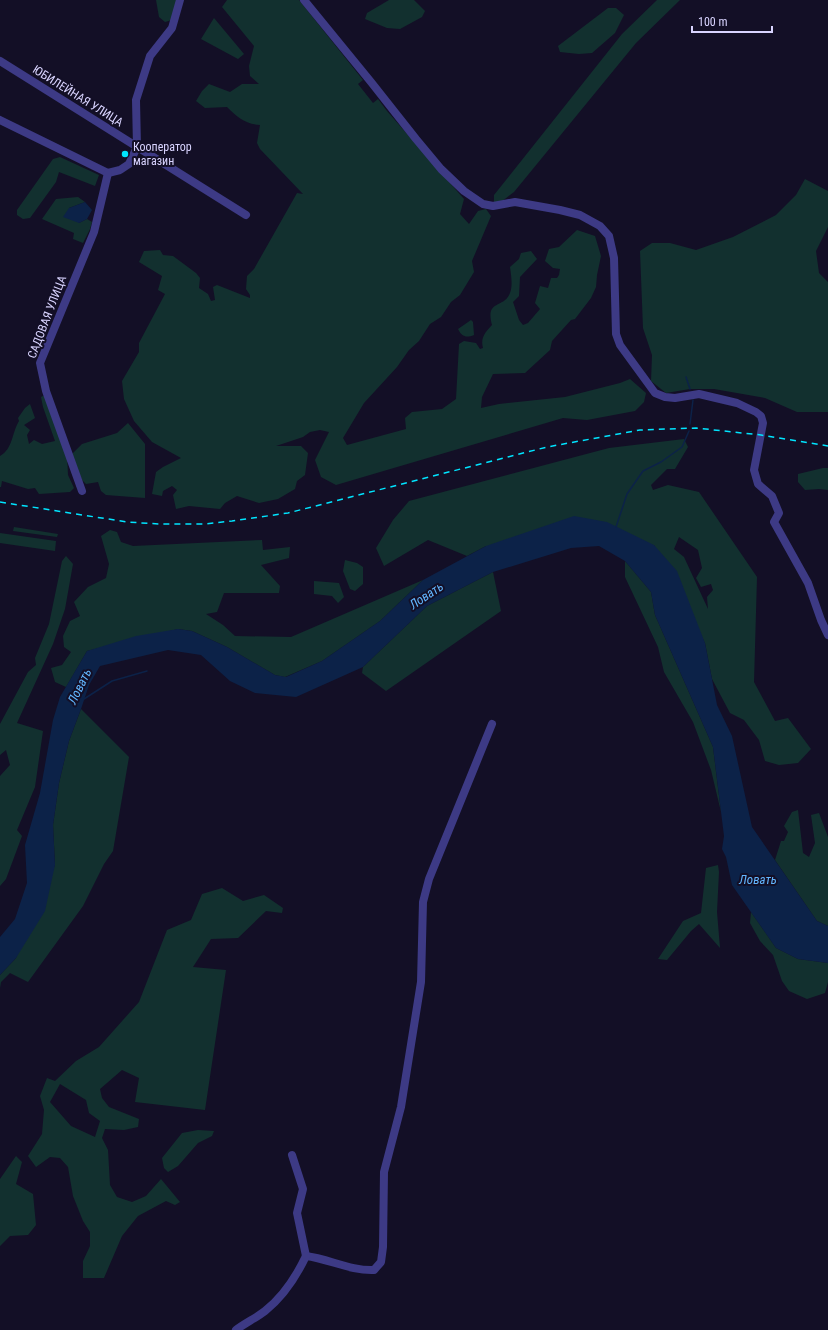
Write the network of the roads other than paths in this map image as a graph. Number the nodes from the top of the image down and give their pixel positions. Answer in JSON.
{"nodes":[{"id":1,"x":180,"y":0,"type":"edge"},
{"id":2,"x":304,"y":0,"type":"edge"},
{"id":3,"x":0,"y":60,"type":"edge"},
{"id":4,"x":0,"y":120,"type":"edge"},
{"id":5,"x":137,"y":147,"type":"junction"},
{"id":6,"x":108,"y":173,"type":"junction"},
{"id":7,"x":246,"y":215,"type":"dead end"},
{"id":8,"x":82,"y":491,"type":"dead end"},
{"id":9,"x":828,"y":635,"type":"edge"},
{"id":10,"x":492,"y":724,"type":"dead end"},
{"id":11,"x":292,"y":1155,"type":"dead end"},
{"id":12,"x":306,"y":1256,"type":"junction"},
{"id":13,"x":236,"y":1330,"type":"edge"}],
"edges":[{"from":1,"to":5,"type":"street"},
{"from":2,"to":9,"type":"street"},
{"from":3,"to":5,"type":"street","name":"ЮБИЛЕЙНАЯ УЛИЦА"},
{"from":4,"to":6,"type":"street"},
{"from":5,"to":6,"type":"street"},
{"from":5,"to":7,"type":"street","name":"ЮБИЛЕЙНАЯ УЛИЦА"},
{"from":6,"to":8,"type":"street","name":"САДОВАЯ УЛИЦА"},
{"from":10,"to":12,"type":"street"},
{"from":11,"to":12,"type":"street"},
{"from":12,"to":13,"type":"street"}]}
